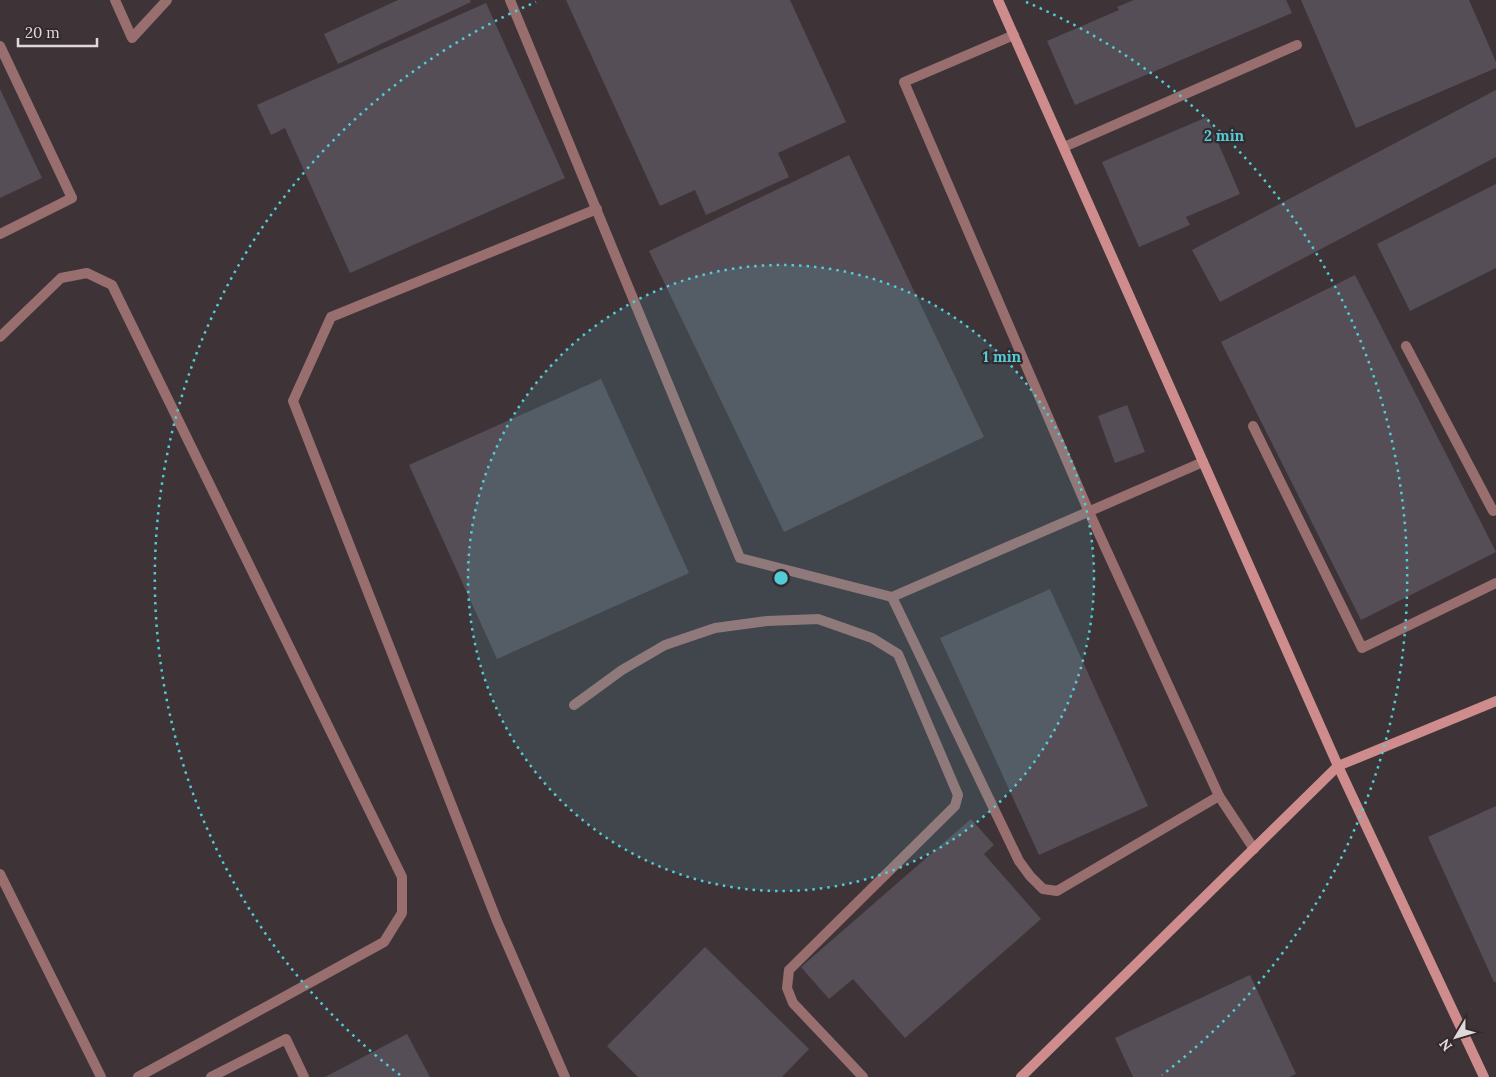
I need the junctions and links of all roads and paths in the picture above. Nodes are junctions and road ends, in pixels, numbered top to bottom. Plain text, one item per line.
1 (115, 0) edge
2 (167, 0) edge
3 (510, 0) edge
4 (998, 0) edge
5 (1014, 35) junction
6 (0, 46) edge
7 (1297, 46) dead end
8 (1064, 147) junction
9 (598, 209) junction
10 (0, 234) edge
11 (0, 337) edge
12 (1406, 346) dead end
13 (1253, 426) dead end
14 (1203, 462) junction
15 (1089, 512) junction
16 (1495, 513) edge
17 (1496, 583) edge
18 (892, 597) junction
19 (1496, 701) edge
20 (574, 705) dead end
21 (1338, 766) junction
22 (1219, 796) junction
23 (1254, 849) junction
24 (0, 874) edge
25 (101, 1077) edge
26 (138, 1077) edge
27 (211, 1077) edge
28 (304, 1077) edge
29 (565, 1077) edge
30 (863, 1077) edge
31 (1020, 1077) edge
32 (1484, 1077) edge

1 - 2 street
3 - 9 street
4 - 5 street
5 - 8 street
5 - 15 street
6 - 10 street
7 - 8 street
8 - 14 street
9 - 18 street
9 - 29 street
11 - 26 street
12 - 16 street
13 - 17 street
14 - 15 street
14 - 21 street
15 - 18 street
15 - 22 street
18 - 22 street
19 - 21 street
20 - 30 street
21 - 23 street
21 - 32 street
22 - 23 street
23 - 31 street
24 - 25 street
27 - 28 street

